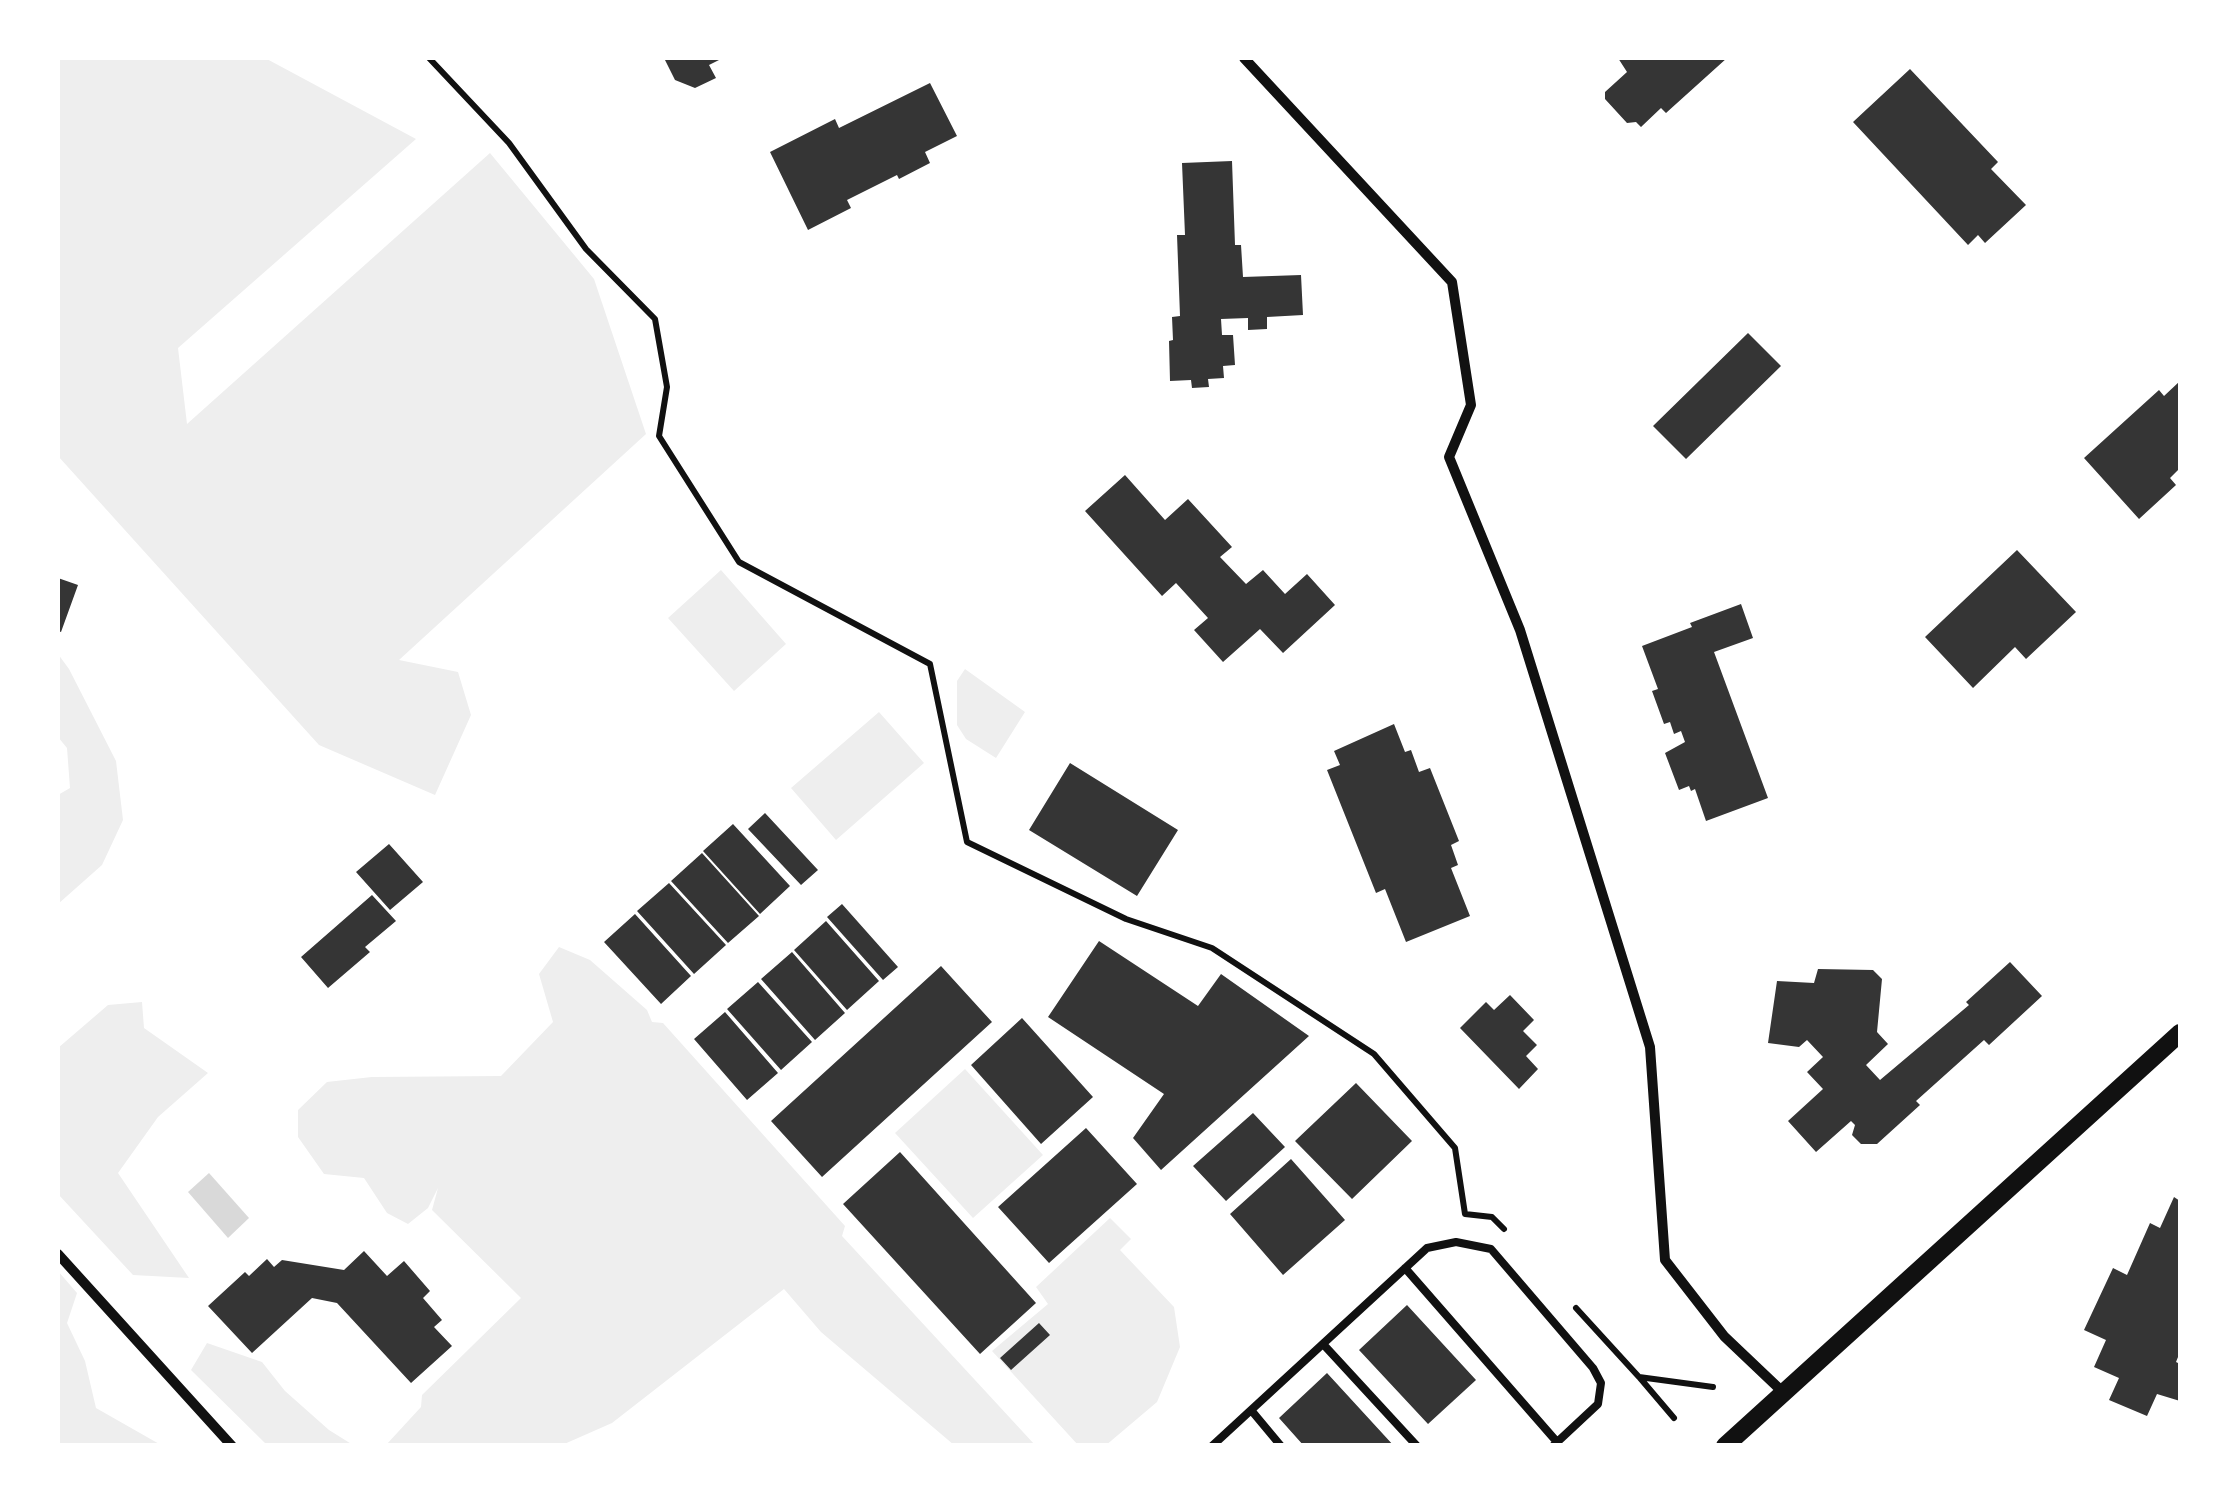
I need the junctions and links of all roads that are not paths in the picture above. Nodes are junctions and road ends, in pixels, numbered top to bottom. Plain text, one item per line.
1 (1244, 58) edge
2 (2180, 1034) edge
3 (58, 1254) edge
4 (1405, 1268) junction
5 (1323, 1344) junction
6 (1784, 1393) junction
7 (1250, 1410) junction
8 (1555, 1444) edge
9 (232, 1446) edge
10 (1212, 1446) edge
11 (1282, 1446) edge
12 (1417, 1446) edge
13 (1724, 1446) edge

1 - 6 street
2 - 6 street
3 - 9 street
4 - 5 lane
4 - 8 lane
4 - 8 lane
5 - 7 lane
5 - 12 lane
6 - 13 street
7 - 10 lane
7 - 11 lane

